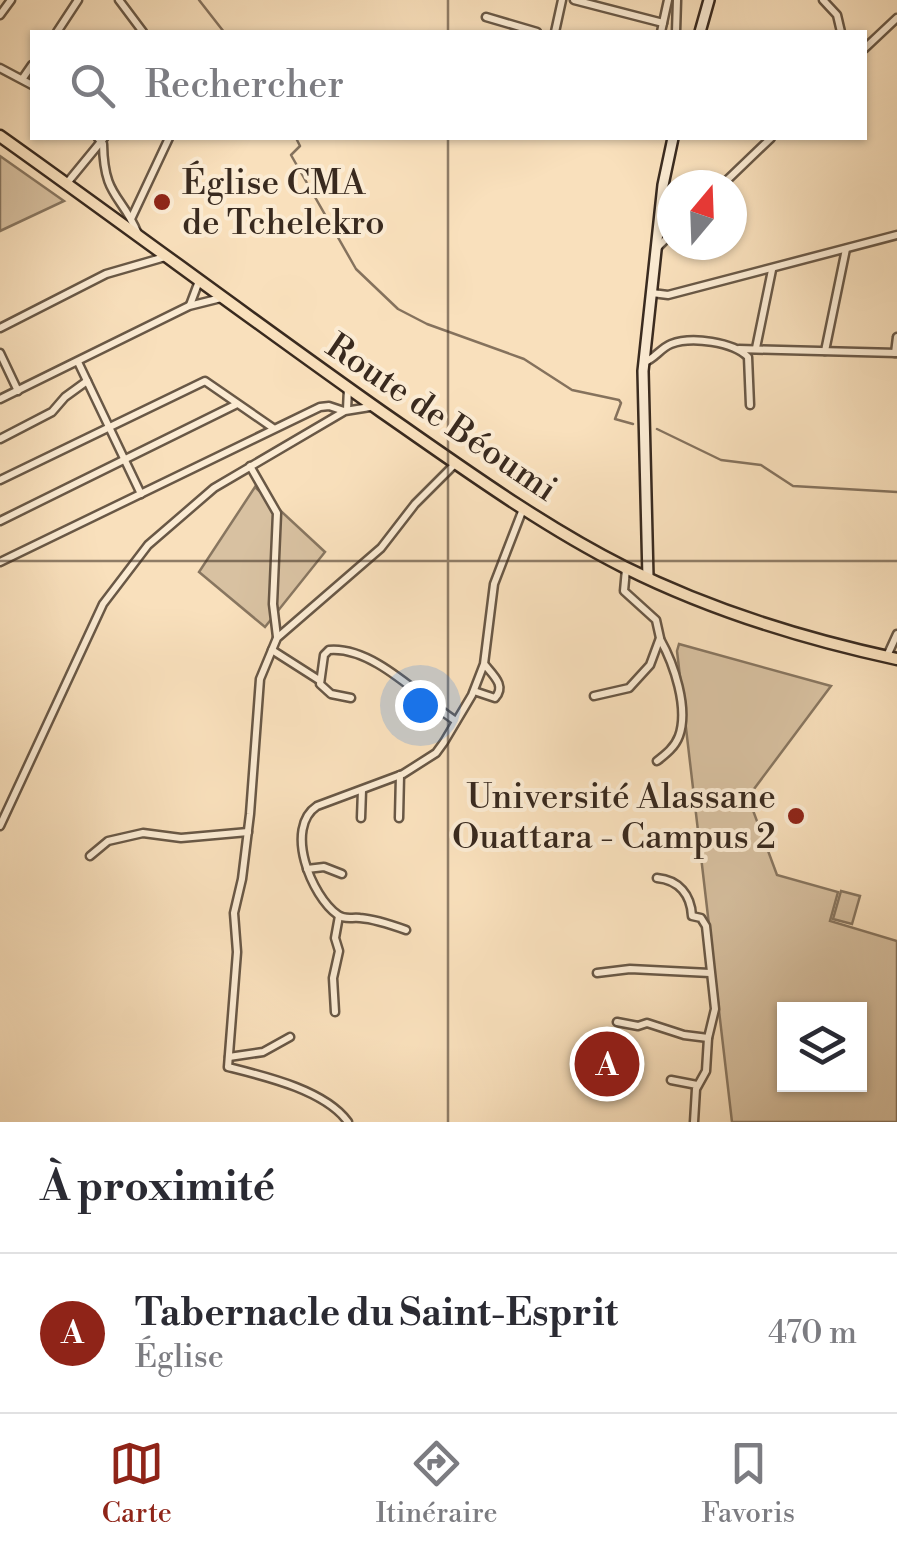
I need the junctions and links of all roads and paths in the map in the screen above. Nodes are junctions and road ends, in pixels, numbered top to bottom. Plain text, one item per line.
1 (11, 0) edge
2 (78, 0) edge
3 (119, 0) edge
4 (562, 0) edge
5 (574, 0) edge
6 (668, 0) edge
7 (678, 0) edge
8 (709, 0) edge
9 (823, 0) edge
10 (0, 16) edge
11 (486, 17) dead end
12 (897, 18) edge
13 (663, 22) junction
14 (58, 30) edge
15 (142, 30) edge
16 (531, 30) edge
17 (554, 30) edge
18 (661, 30) edge
19 (676, 30) edge
20 (701, 30) edge
21 (841, 30) edge
22 (883, 32) junction
23 (897, 34) edge
24 (867, 46) edge
25 (0, 68) edge
26 (30, 68) edge
27 (23, 78) junction
28 (30, 83) edge
29 (0, 136) edge
30 (100, 140) edge
31 (101, 140) edge
32 (168, 140) edge
33 (673, 140) edge
34 (769, 140) edge
35 (738, 170) edge
36 (67, 184) junction
37 (131, 219) junction
38 (897, 235) edge
39 (138, 236) junction
40 (655, 250) joint
41 (846, 250) junction
42 (166, 256) junction
43 (772, 270) junction
44 (199, 281) junction
45 (650, 293) junction
46 (222, 298) junction
47 (189, 306) junction
48 (0, 328) edge
49 (897, 337) edge
50 (756, 348) junction
51 (740, 349) junction
52 (825, 352) junction
53 (0, 353) edge
54 (896, 353) edge
55 (78, 362) junction
56 (644, 363) junction
57 (87, 381) junction
58 (348, 388) junction
59 (18, 391) junction
60 (0, 398) edge
61 (238, 403) junction
62 (750, 405) dead end
63 (375, 407) junction
64 (346, 411) junction
65 (109, 428) junction
66 (273, 428) junction
67 (0, 439) edge
68 (126, 460) junction
69 (456, 464) junction
70 (250, 466) junction
71 (0, 480) edge
72 (142, 494) junction
73 (524, 508) junction
74 (0, 521) edge
75 (0, 562) edge
76 (626, 568) junction
77 (648, 578) junction
78 (897, 634) edge
79 (277, 638) junction
80 (660, 638) junction
81 (272, 650) junction
82 (892, 658) edge
83 (484, 664) junction
84 (319, 680) junction
85 (473, 691) junction
86 (594, 696) dead end
87 (351, 698) dead end
88 (456, 721) junction
89 (657, 760) dead end
90 (400, 775) junction
91 (362, 790) junction
92 (362, 818) dead end
93 (400, 818) dead end
94 (0, 826) edge
95 (248, 832) junction
96 (90, 856) dead end
97 (307, 869) junction
98 (342, 874) dead end
99 (657, 878) dead end
100 (339, 916) junction
101 (406, 930) dead end
102 (710, 973) junction
103 (598, 974) dead end
104 (335, 1012) dead end
105 (618, 1022) dead end
106 (290, 1037) dead end
107 (708, 1038) junction
108 (229, 1057) junction
109 (671, 1080) dead end
110 (697, 1085) junction
111 (348, 1122) edge
112 (694, 1122) edge

1 - 10 street
2 - 14 street
3 - 15 street
4 - 17 street
5 - 13 street
6 - 13 street
7 - 19 street
8 - 20 main road
9 - 21 street
11 - 16 street
12 - 22 street
13 - 18 street
22 - 23 street
22 - 24 street
25 - 27 street
26 - 27 street
27 - 28 street
29 - 36 main road, Route de Béoumi
30 - 36 street
31 - 37 street
32 - 37 street
33 - 40 main road
34 - 35 street
36 - 39 main road, Route de Béoumi
37 - 39 street
38 - 41 street
39 - 42 main road, Route de Béoumi
40 - 45 main road
41 - 43 street
41 - 52 street
42 - 44 main road, Route de Béoumi
42 - 48 street
43 - 45 street
43 - 50 street
44 - 46 main road, Route de Béoumi
44 - 47 street
45 - 56 main road
46 - 47 street
46 - 58 main road, Route de Béoumi
47 - 55 street
49 - 54 street
50 - 51 street
50 - 52 street
51 - 56 street
51 - 62 street
52 - 54 street
53 - 59 street
55 - 57 street
55 - 59 street
56 - 77 main road
57 - 65 street
57 - 67 street
58 - 63 main road, Route de Béoumi
58 - 64 street
59 - 60 street
61 - 65 street
61 - 66 street
61 - 68 street
63 - 64 street
63 - 69 main road, Route de Béoumi
64 - 66 street
64 - 70 street
65 - 68 street
65 - 71 street
66 - 72 street
68 - 72 street
68 - 74 street
69 - 73 main road, Route de Béoumi
69 - 79 street
70 - 79 street
70 - 94 street
72 - 75 street
73 - 76 main road, Route de Béoumi
73 - 83 street
76 - 77 main road, Route de Béoumi
76 - 80 street
77 - 82 main road, Route de Béoumi
78 - 82 street
79 - 81 street
80 - 86 street
80 - 89 street
81 - 84 street
81 - 95 street
83 - 85 street
83 - 85 street
84 - 87 street
84 - 88 street
85 - 88 street
88 - 90 street
90 - 91 street
90 - 93 street
91 - 92 street
91 - 97 street
95 - 96 street
95 - 108 street
97 - 98 street
97 - 100 street
99 - 102 street
100 - 101 street
100 - 104 street
102 - 103 street
102 - 107 street
105 - 107 street
106 - 108 street
107 - 110 street
108 - 111 street
109 - 110 street
110 - 112 street

